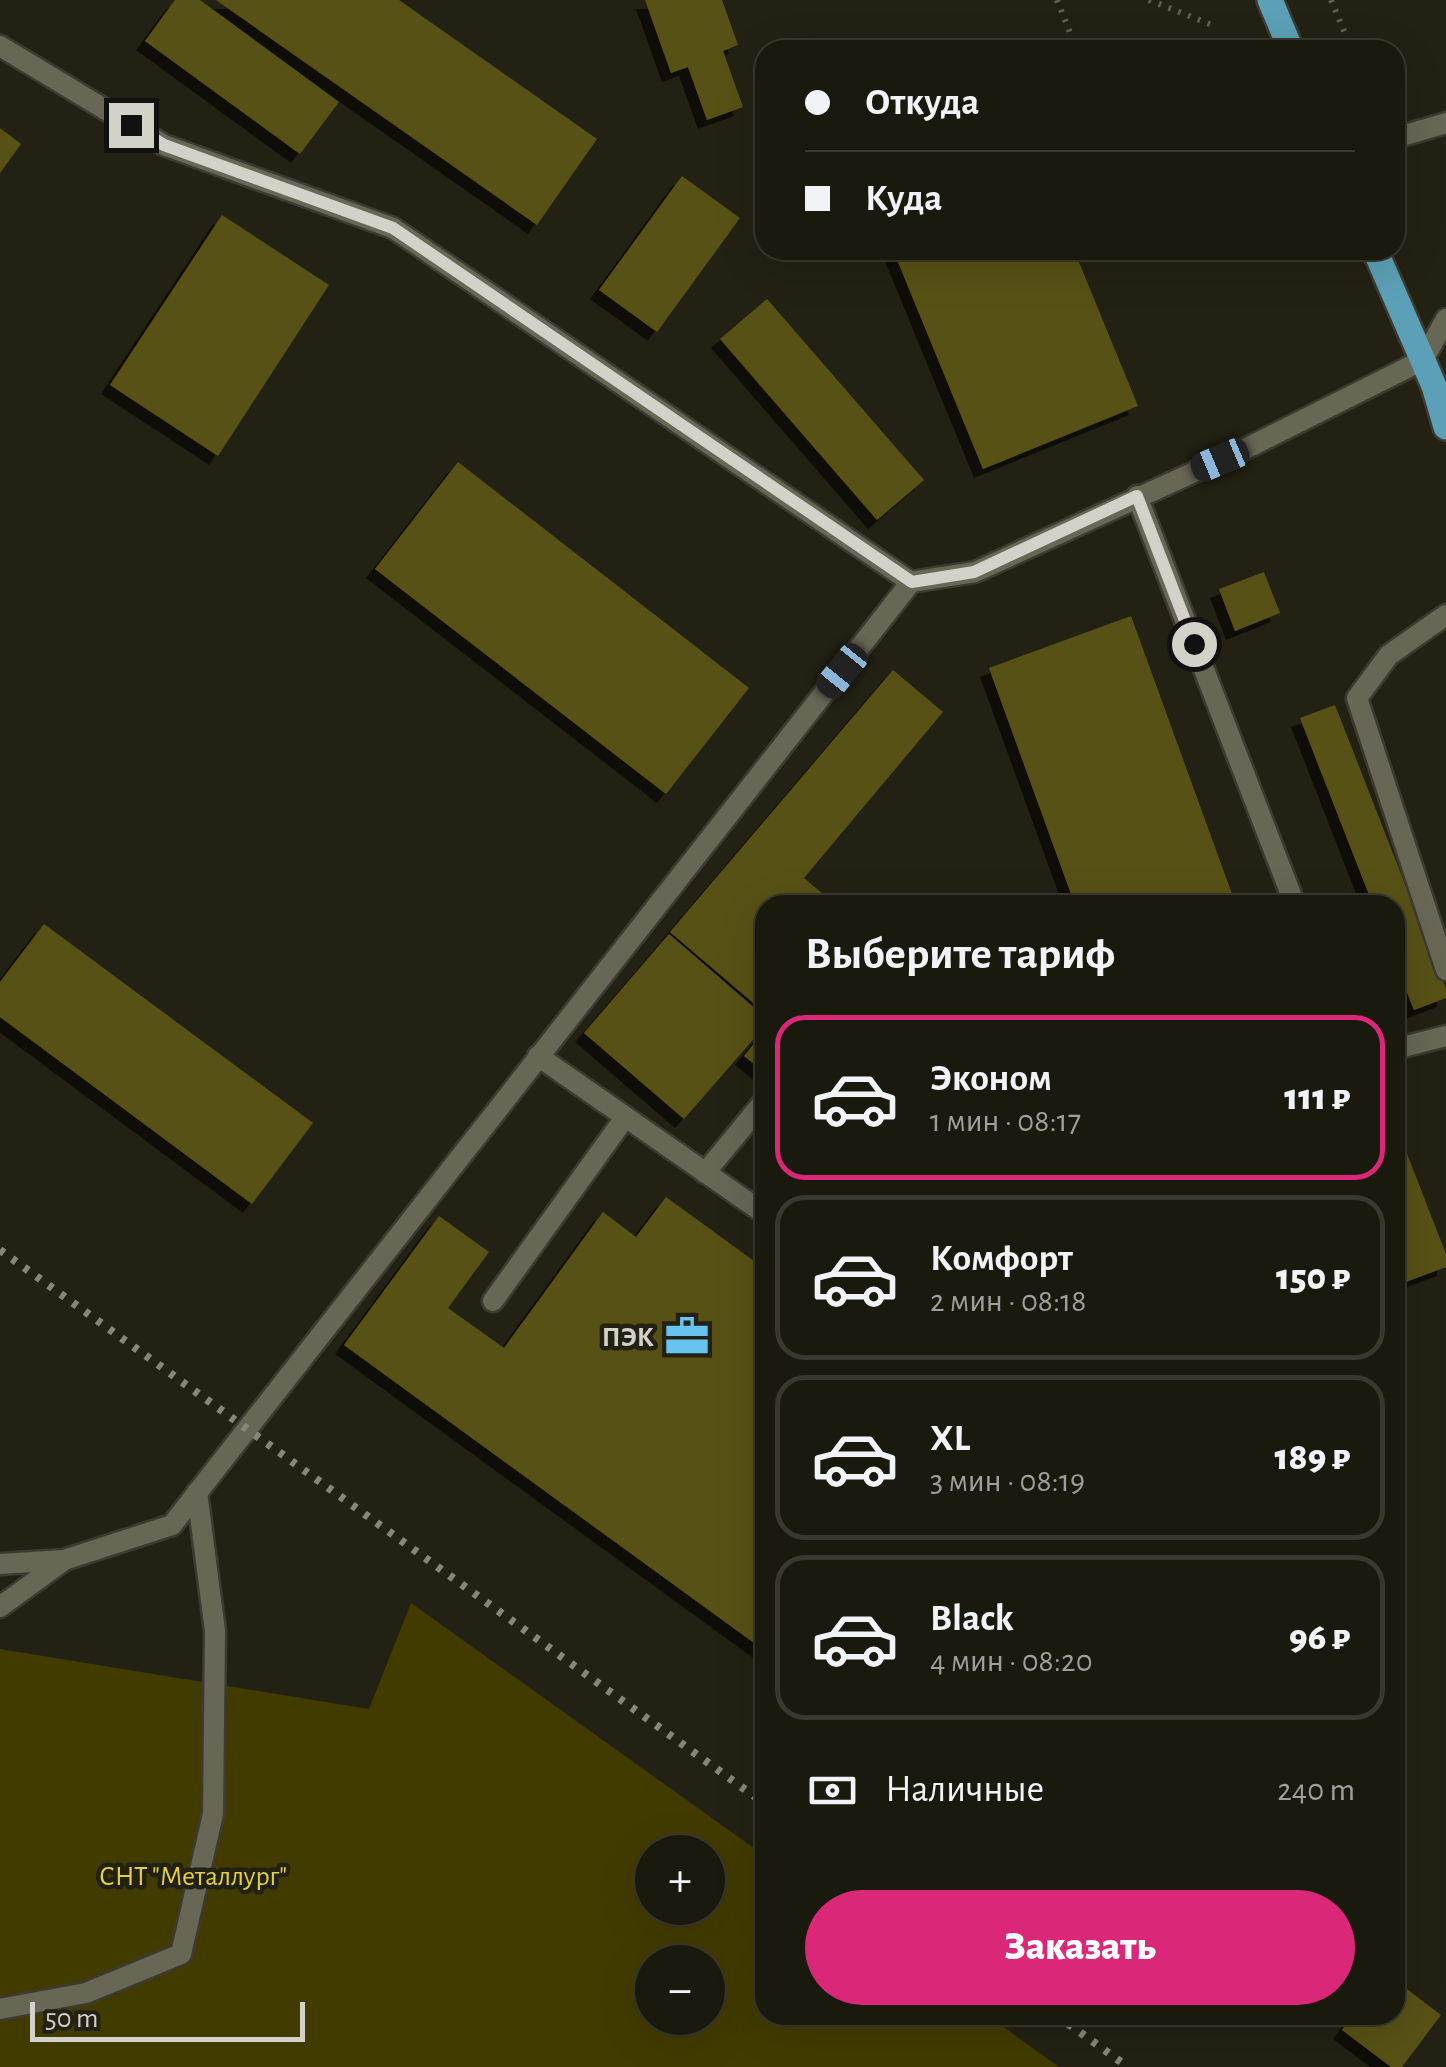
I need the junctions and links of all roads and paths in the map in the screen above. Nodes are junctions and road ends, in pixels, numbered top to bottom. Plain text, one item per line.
1 (1056, 0) edge
2 (1148, 0) edge
3 (1270, 0) edge
4 (1331, 0) edge
5 (1217, 27) dead end
6 (1073, 40) edge
7 (1287, 40) edge
8 (1348, 40) edge
9 (0, 46) edge
10 (1446, 123) edge
11 (1405, 135) edge
12 (1379, 260) edge
13 (1446, 319) edge
14 (1423, 360) junction
15 (1446, 428) edge
16 (1137, 496) junction
17 (912, 582) junction
18 (1446, 615) edge
19 (1291, 895) edge
20 (1446, 970) edge
21 (1446, 1036) edge
22 (1405, 1047) edge
23 (538, 1056) junction
24 (755, 1112) edge
25 (624, 1119) junction
26 (705, 1173) junction
27 (755, 1207) edge
28 (492, 1301) dead end
29 (197, 1492) junction
30 (64, 1560) junction
31 (0, 1564) edge
32 (0, 1607) edge
33 (0, 2009) edge

1 - 6 path
2 - 5 path
3 - 7 main road
4 - 8 path
9 - 17 lane
10 - 11 lane
12 - 14 main road
13 - 14 lane
14 - 15 main road
14 - 16 lane
16 - 17 lane
16 - 19 lane
17 - 23 lane
18 - 20 lane
21 - 22 lane
23 - 25 lane
23 - 29 lane
24 - 26 lane
25 - 26 lane
25 - 28 lane
26 - 27 lane
29 - 30 lane
29 - 33 lane
30 - 31 lane
30 - 32 lane

